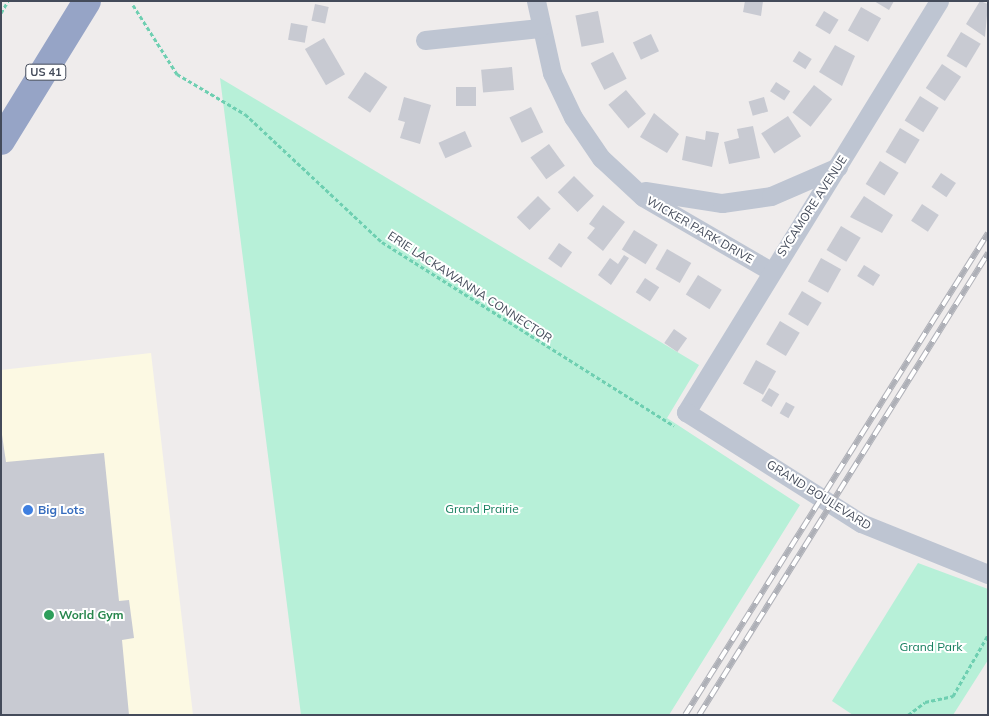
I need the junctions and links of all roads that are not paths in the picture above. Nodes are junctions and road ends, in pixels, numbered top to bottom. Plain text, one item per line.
1 (87, 1) edge
2 (536, 1) edge
3 (939, 1) edge
4 (539, 28) junction
5 (425, 40) dead end
6 (1, 141) edge
7 (838, 167) junction
8 (632, 188) junction
9 (769, 270) junction
10 (686, 412) joint
11 (988, 574) edge

1 - 6 highway, US 41
2 - 4 street, WICKER PARK DRIVE
3 - 7 street, SYCAMORE AVENUE
4 - 5 street
4 - 8 street, WICKER PARK DRIVE
7 - 8 street, WICKER PARK DRIVE
7 - 9 street, SYCAMORE AVENUE
8 - 9 street, WICKER PARK DRIVE
9 - 10 street, SYCAMORE AVENUE
10 - 11 street, GRAND BOULEVARD

